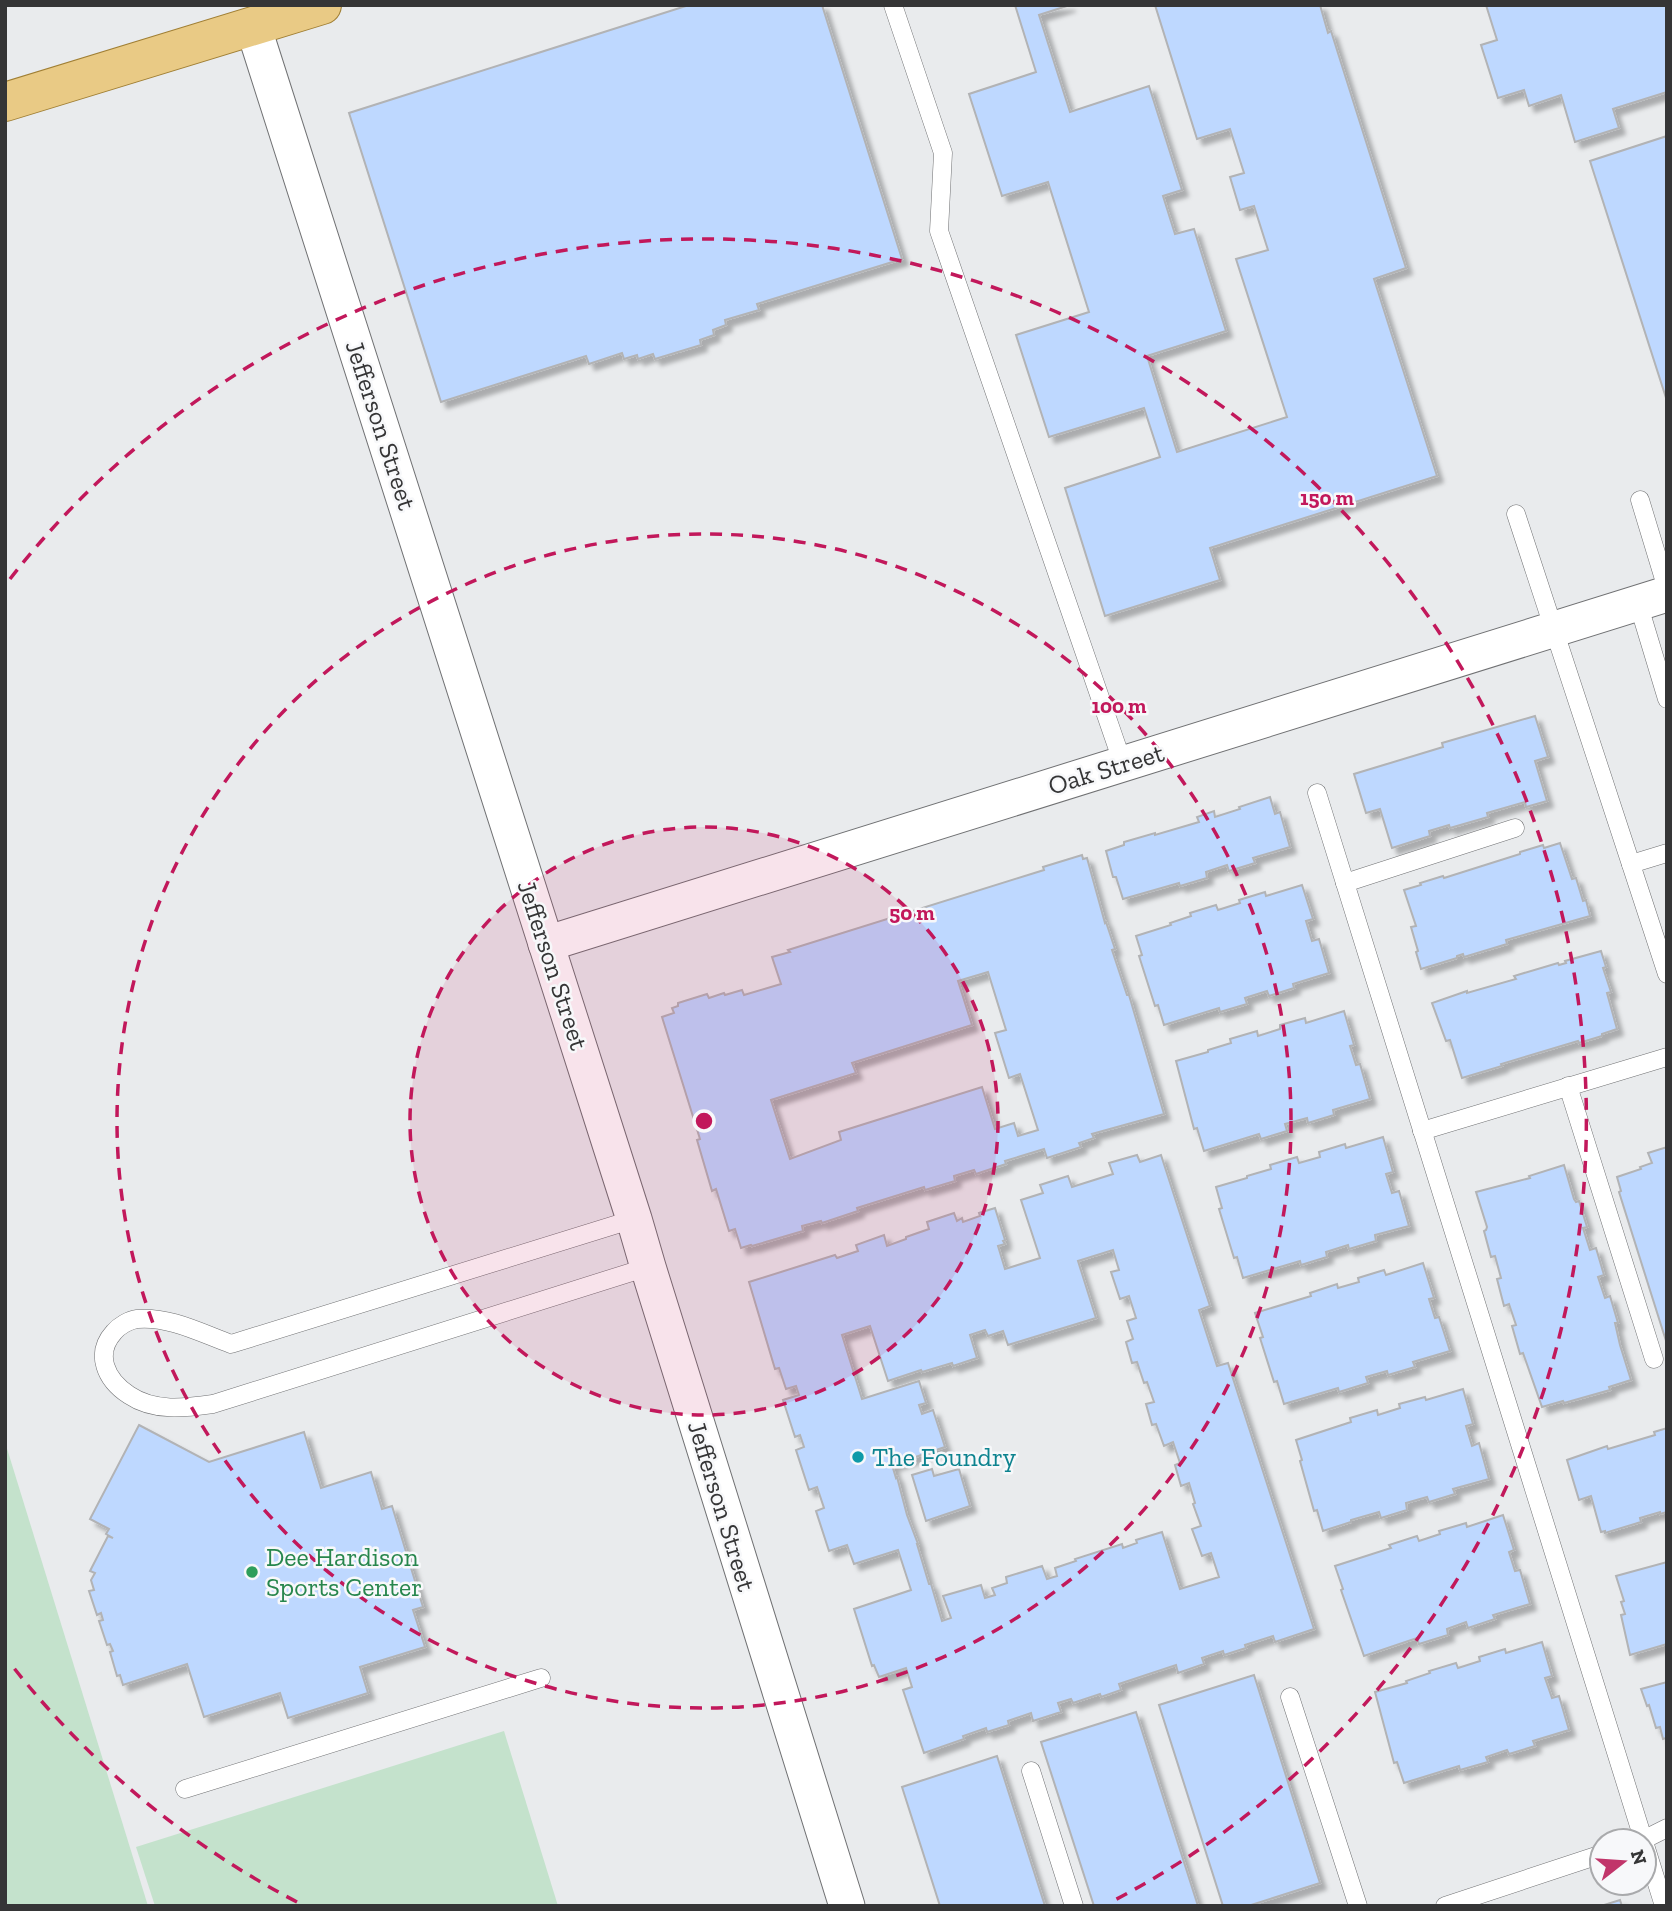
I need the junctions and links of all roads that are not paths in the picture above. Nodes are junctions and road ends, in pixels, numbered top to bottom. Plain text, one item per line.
1 (322, 5) edge
2 (893, 5) edge
3 (253, 26) junction
4 (5, 102) edge
5 (1640, 500) dead end
6 (1516, 514) dead end
7 (1657, 595) edge
8 (1554, 630) junction
9 (1667, 699) edge
10 (1123, 764) junction
11 (1317, 793) dead end
12 (1515, 828) dead end
13 (1667, 853) edge
14 (1631, 864) junction
15 (1345, 883) junction
16 (546, 944) junction
17 (1667, 974) edge
18 (1667, 1057) edge
19 (1568, 1086) junction
20 (1422, 1131) junction
21 (634, 1219) junction
22 (648, 1267) junction
23 (1654, 1359) dead end
24 (541, 1678) dead end
25 (1290, 1697) dead end
26 (1031, 1771) dead end
27 (185, 1789) dead end
28 (1638, 1827) edge
29 (1588, 1859) edge
30 (1658, 1888) edge
31 (847, 1906) edge
32 (1074, 1906) edge
33 (1358, 1906) edge
34 (1445, 1906) edge
35 (1664, 1906) edge

1 - 3 main road
2 - 10 lane
3 - 4 main road
3 - 16 street, Jefferson Street
5 - 7 lane
6 - 8 lane
7 - 8 street, Oak Street
7 - 9 lane
8 - 10 street, Oak Street
8 - 14 lane
10 - 16 street, Oak Street
11 - 15 lane
12 - 15 lane
13 - 14 lane
14 - 17 lane
15 - 20 lane
16 - 21 street, Jefferson Street
18 - 19 lane
19 - 20 lane
19 - 23 lane
20 - 28 lane
21 - 22 street, Jefferson Street
21 - 22 lane
22 - 31 street, Jefferson Street
24 - 27 lane
25 - 33 lane
26 - 32 lane
29 - 34 lane
30 - 35 lane

